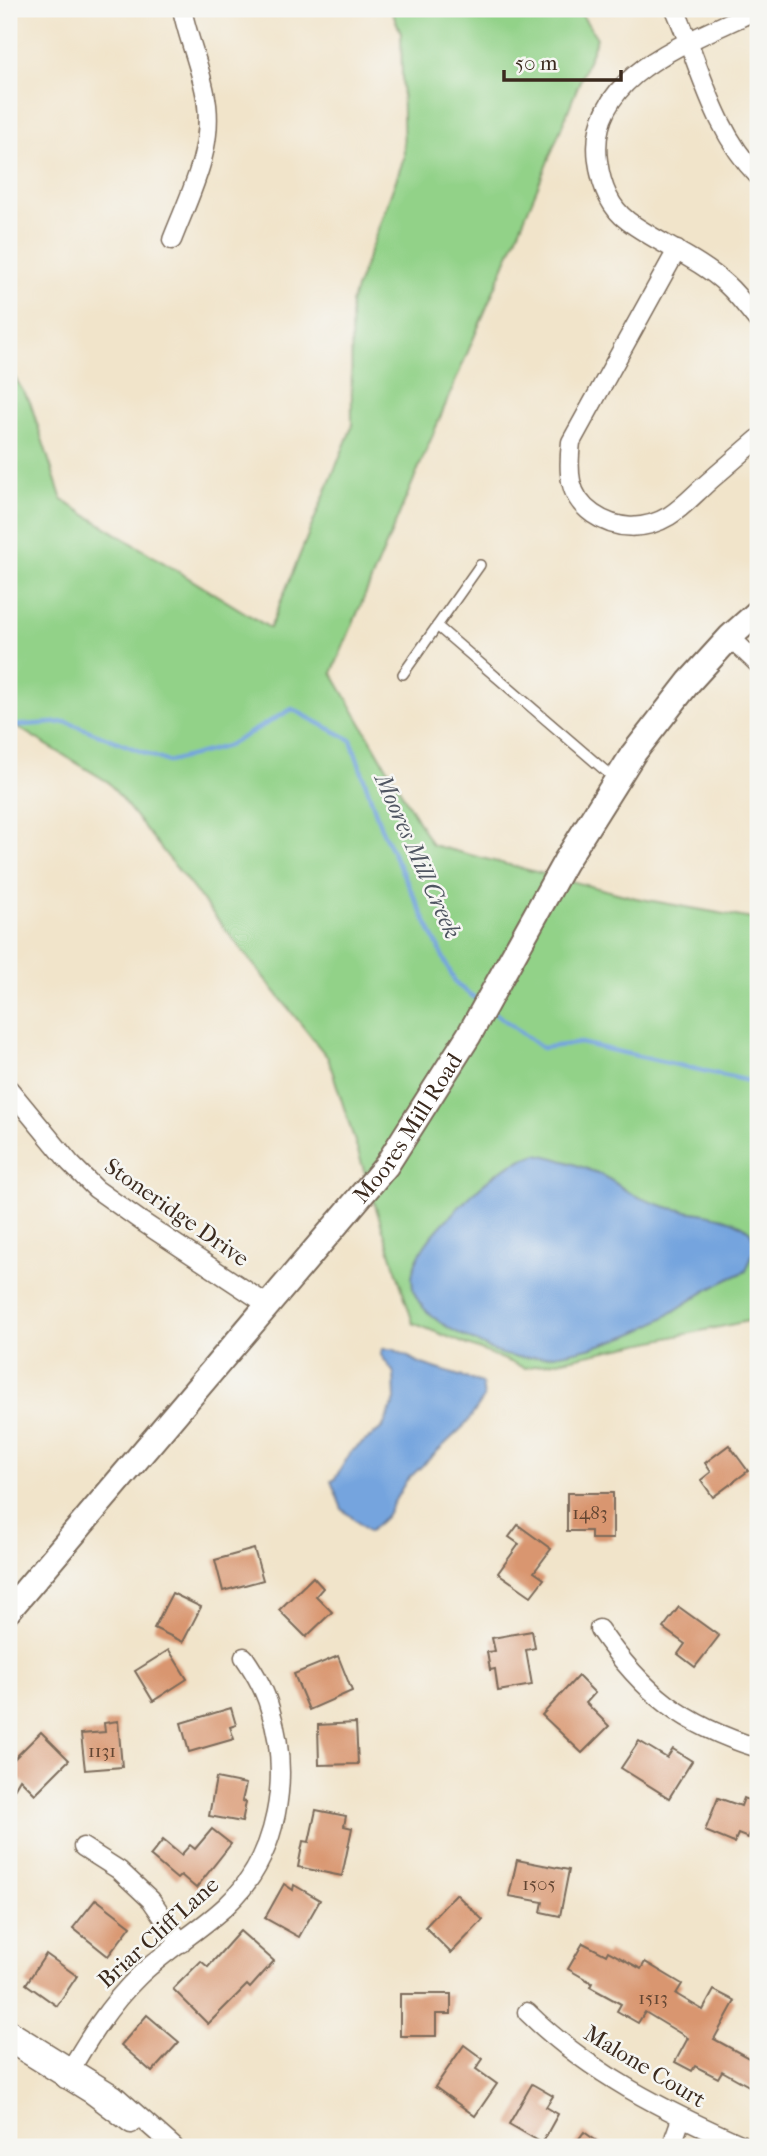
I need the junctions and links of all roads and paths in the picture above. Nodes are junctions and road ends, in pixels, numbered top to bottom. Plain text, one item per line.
1 (182, 9) edge
2 (675, 9) edge
3 (758, 9) edge
4 (690, 41) junction
5 (758, 176) edge
6 (172, 240) dead end
7 (677, 250) junction
8 (758, 321) edge
9 (758, 439) edge
10 (480, 565) dead end
11 (758, 612) edge
12 (437, 626) junction
13 (730, 637) junction
14 (758, 664) edge
15 (403, 674) dead end
16 (617, 780) junction
17 (9, 1089) edge
18 (268, 1305) junction
19 (9, 1610) edge
20 (599, 1629) dead end
21 (244, 1657) dead end
22 (758, 1748) edge
23 (83, 1847) dead end
24 (181, 1942) junction
25 (527, 2012) dead end
26 (9, 2029) edge
27 (9, 2043) edge
28 (68, 2073) junction
29 (681, 2119) junction
30 (157, 2147) edge
31 (174, 2147) edge
32 (671, 2147) edge
33 (747, 2147) edge

1 - 6 street
2 - 4 street
3 - 4 street
4 - 5 street
4 - 7 street
7 - 8 street
7 - 9 street
10 - 12 lane
11 - 13 street, Moores Mill Road
12 - 15 lane
12 - 16 lane
13 - 14 street
13 - 16 street, Moores Mill Road
16 - 18 street, Moores Mill Road
17 - 18 street, Stoneridge Drive
18 - 19 street, Moores Mill Road
20 - 22 street
21 - 24 street, Briar Cliff Lane
23 - 24 street
24 - 28 street, Briar Cliff Lane
25 - 29 street, Malone Court
26 - 28 street
27 - 28 street
28 - 30 street
28 - 31 street
29 - 32 street
29 - 33 street, Malone Court

